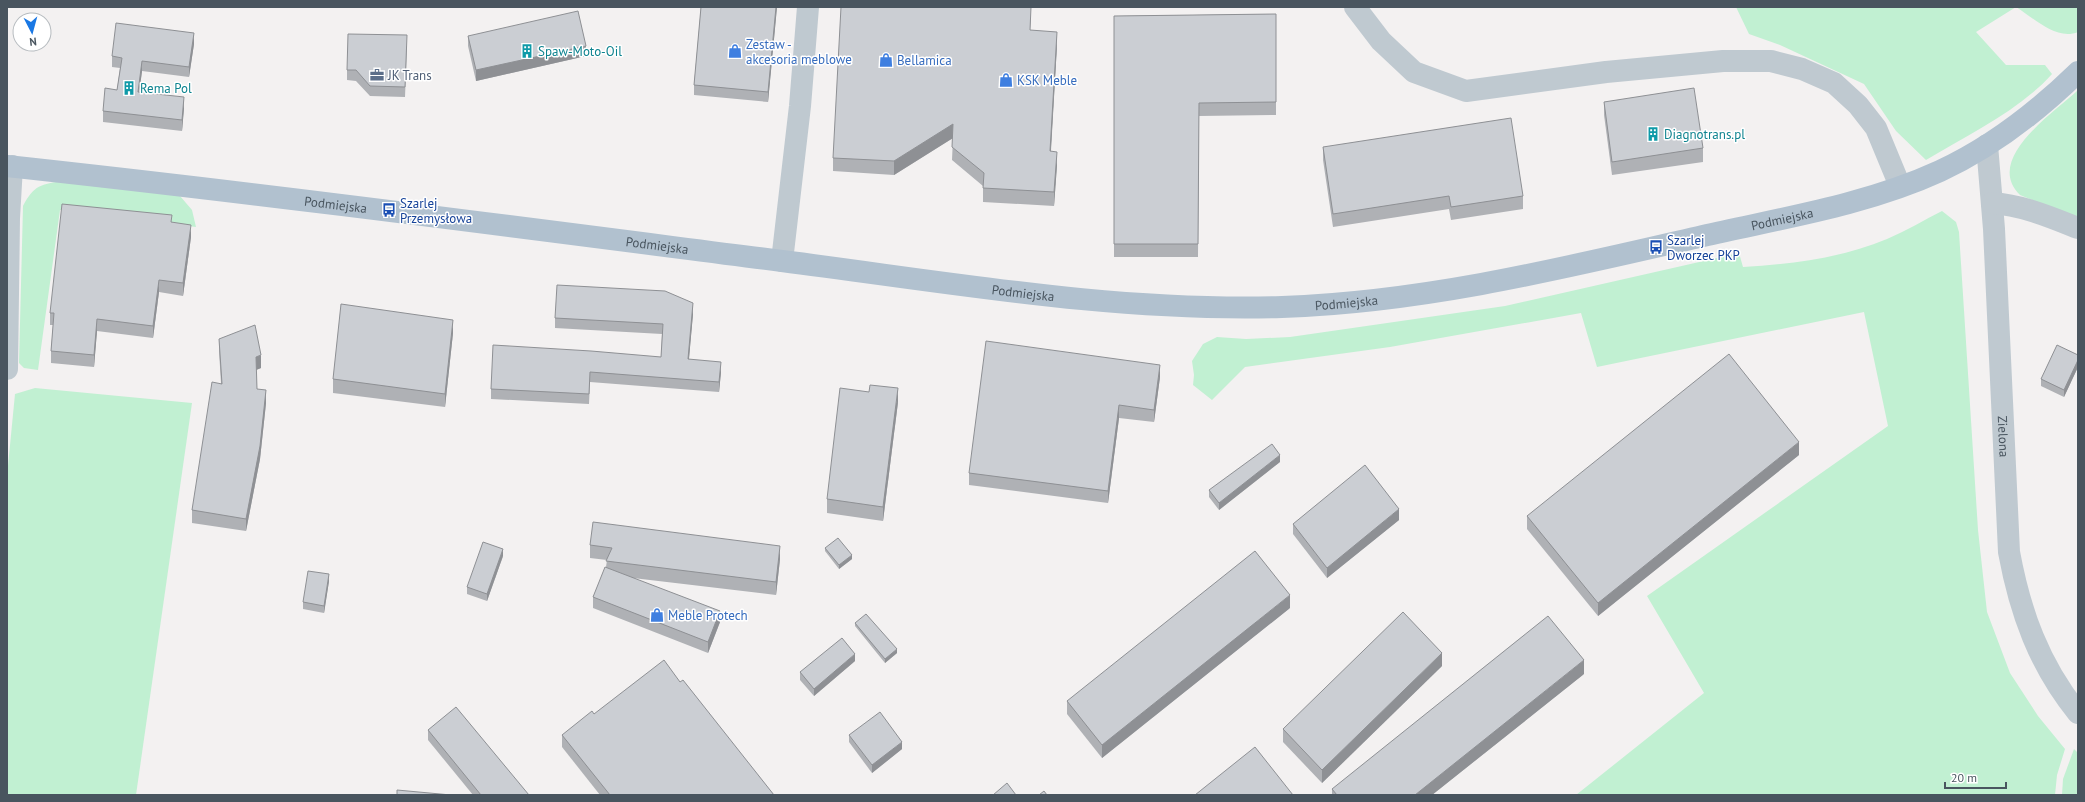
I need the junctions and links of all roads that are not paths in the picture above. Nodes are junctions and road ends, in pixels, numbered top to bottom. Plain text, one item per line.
1 (808, 7) edge
2 (1355, 7) edge
3 (2078, 72) edge
4 (1987, 145) junction
5 (9, 166) edge
6 (1900, 186) junction
7 (1992, 203) junction
8 (2078, 228) edge
9 (782, 261) junction
10 (7, 369) edge
11 (2078, 713) edge

1 - 9 street
2 - 6 street
3 - 4 main road, Podmiejska
4 - 6 main road, Podmiejska
4 - 7 street, Zielona
5 - 9 main road, Podmiejska
5 - 10 street
6 - 9 main road, Podmiejska
7 - 8 street
7 - 11 street, Zielona

